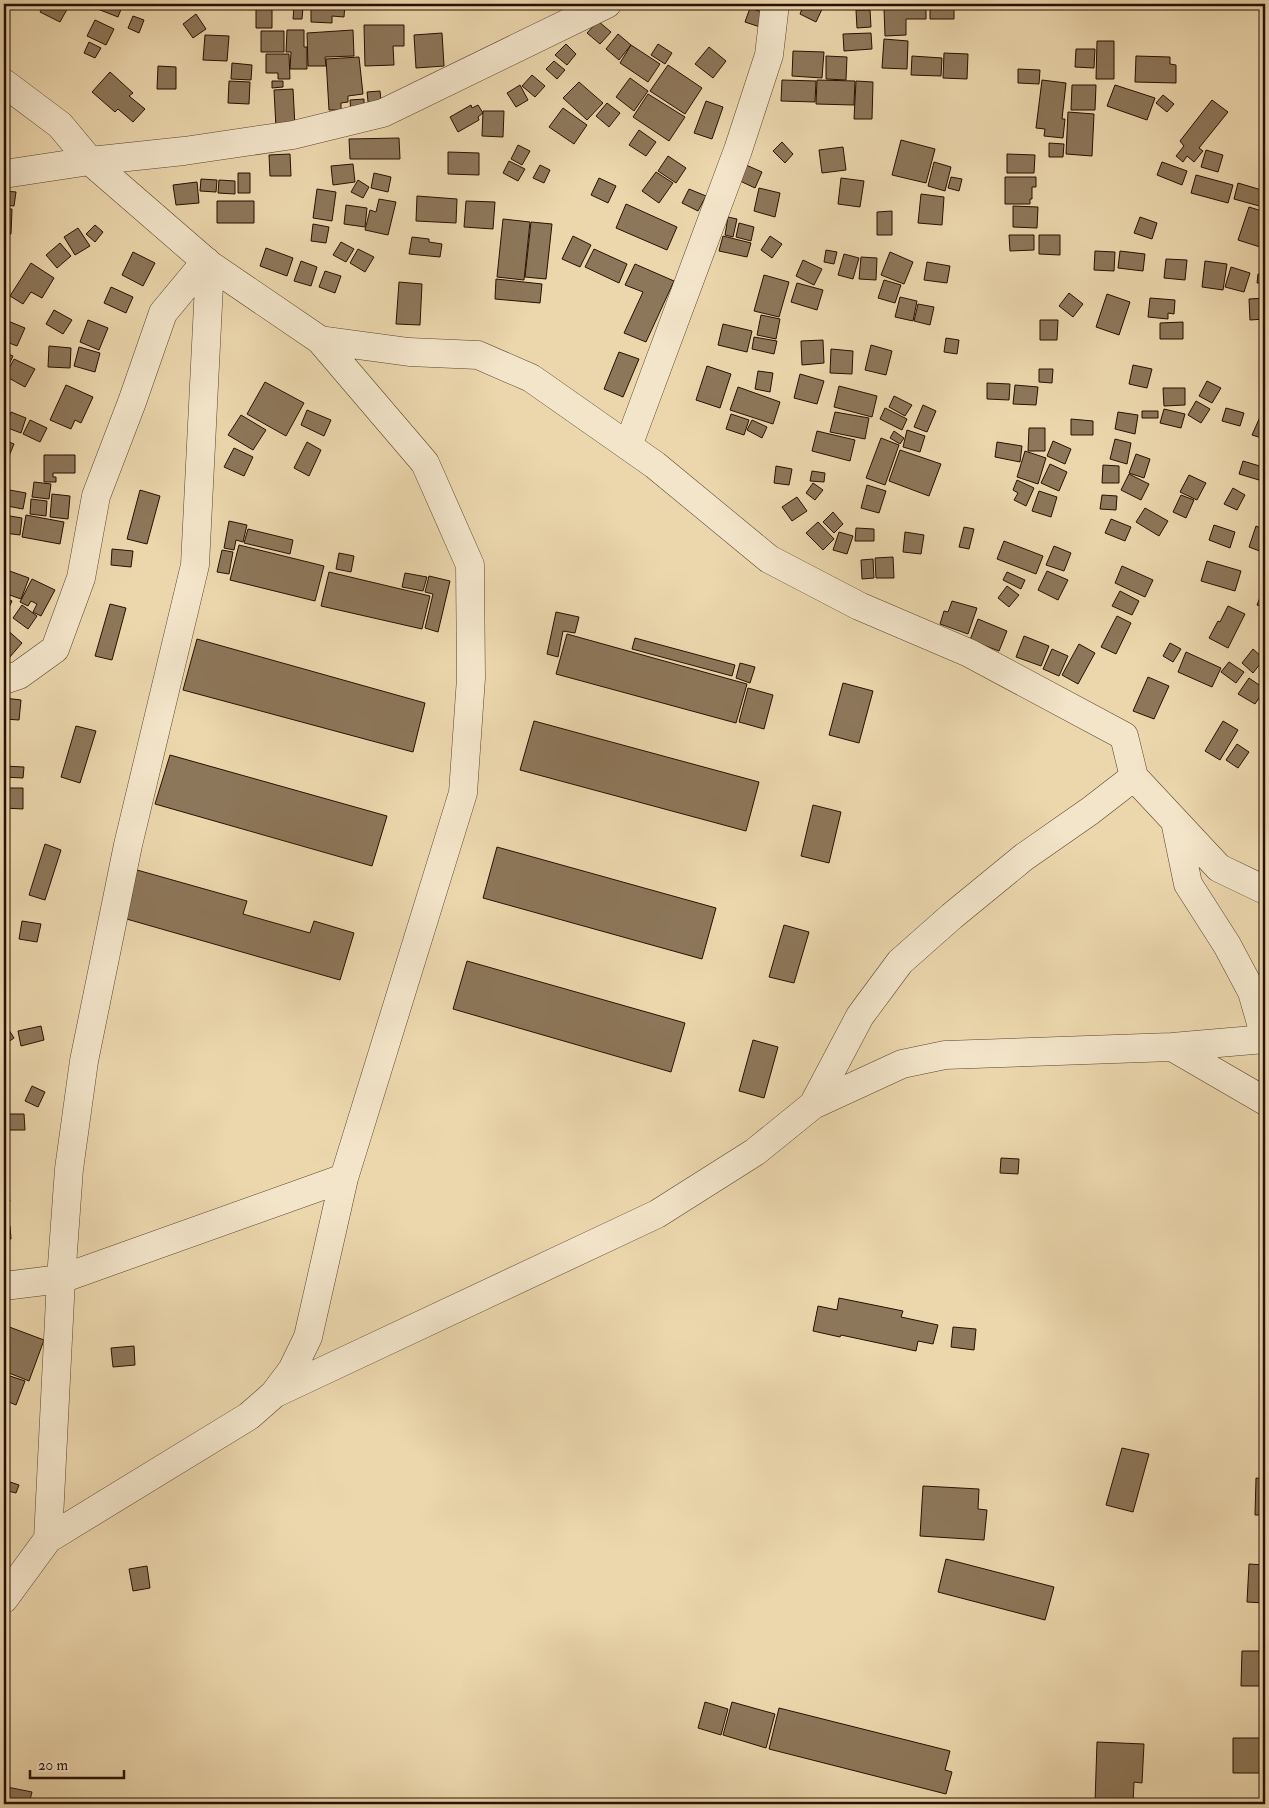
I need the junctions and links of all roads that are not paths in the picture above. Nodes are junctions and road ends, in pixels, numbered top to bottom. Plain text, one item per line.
1 (607, 4) edge
2 (775, 4) edge
3 (4, 83) edge
4 (90, 161) junction
5 (4, 174) edge
6 (208, 263) junction
7 (320, 340) junction
8 (628, 446) junction
9 (4, 680) edge
10 (1134, 777) junction
11 (1175, 821) junction
12 (1265, 890) edge
13 (1265, 1038) edge
14 (1172, 1047) junction
15 (1265, 1101) edge
16 (813, 1105) junction
17 (344, 1178) junction
18 (61, 1279) junction
19 (4, 1286) edge
20 (274, 1394) junction
21 (48, 1540) junction
22 (4, 1598) edge

1 - 4 street
2 - 8 street
3 - 4 street
4 - 5 street
4 - 6 street
6 - 7 street
6 - 9 street
6 - 18 street
7 - 8 street
7 - 17 street
8 - 10 street
10 - 11 street
10 - 16 street
11 - 12 street
11 - 13 street
13 - 14 street
14 - 15 street
14 - 16 street
16 - 20 street
17 - 18 street
17 - 20 street
18 - 19 street
18 - 21 street
20 - 21 street
21 - 22 street

